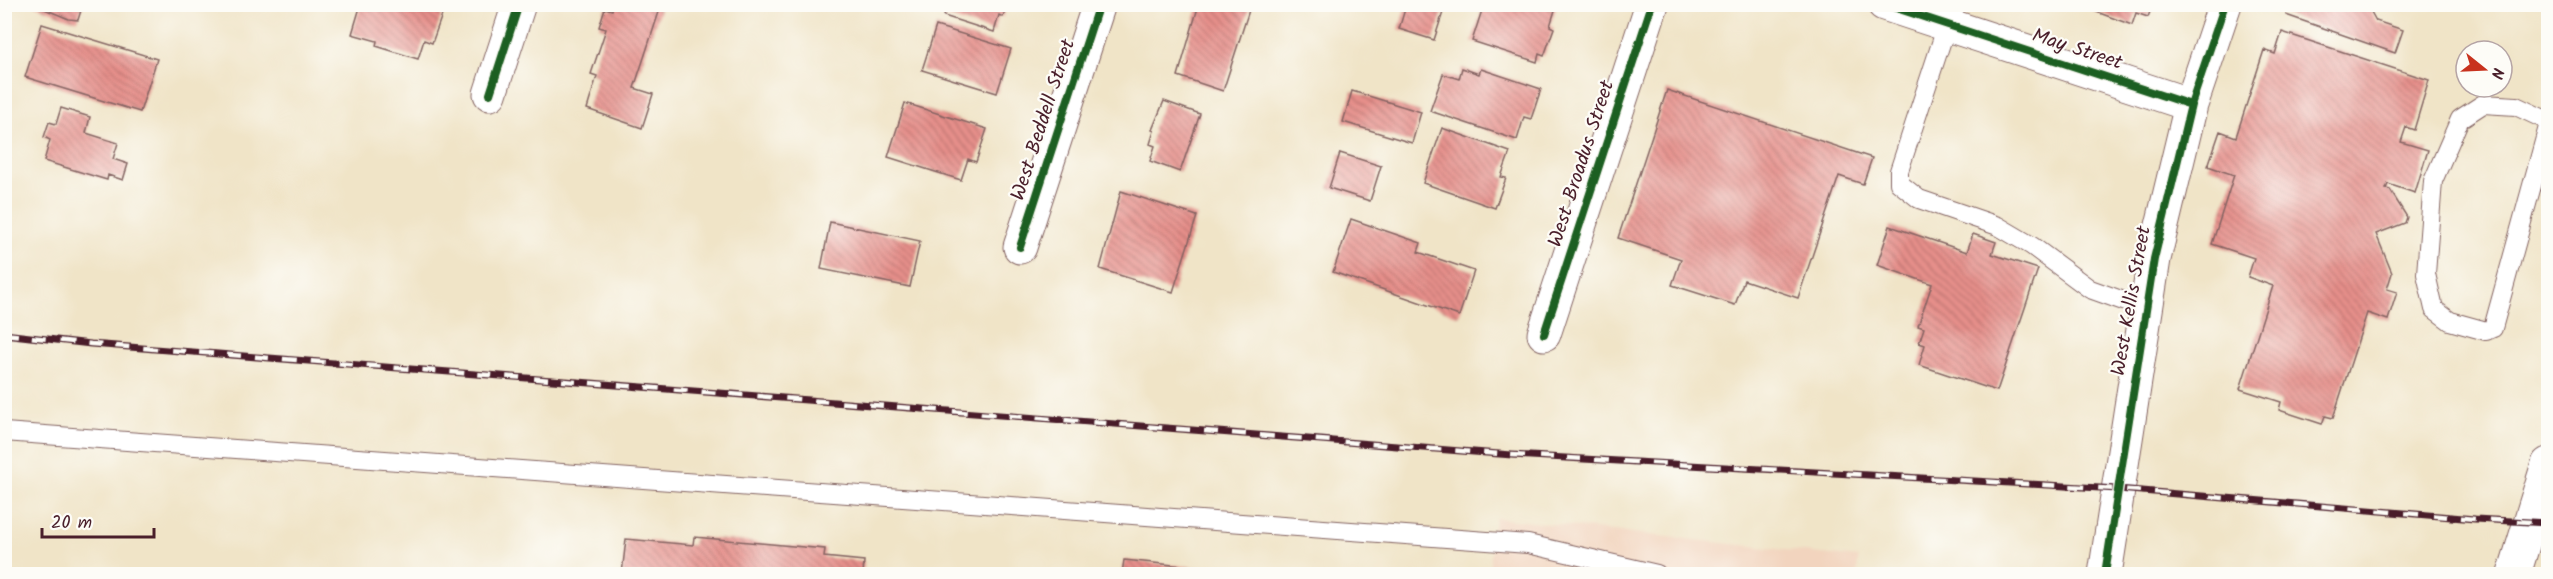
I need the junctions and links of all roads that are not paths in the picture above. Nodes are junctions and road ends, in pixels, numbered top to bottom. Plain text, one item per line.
1 (519, 4) edge
2 (1099, 4) edge
3 (1652, 4) edge
4 (1884, 4) edge
5 (2224, 4) edge
6 (1947, 25) junction
7 (490, 94) dead end
8 (2192, 105) junction
9 (2548, 121) edge
10 (2548, 127) edge
11 (1020, 247) dead end
12 (2146, 309) junction
13 (1544, 334) dead end
14 (4, 432) edge
15 (2548, 464) edge
16 (1657, 574) edge
17 (2105, 574) edge
18 (2514, 574) edge

1 - 7 street
2 - 11 street, West Beddell Street
3 - 13 street, West Broadus Street
4 - 6 street, May Street
5 - 8 street, West Kellis Street
6 - 8 street, May Street
6 - 12 lane
8 - 12 street, West Kellis Street
9 - 10 lane
12 - 17 street, West Kellis Street
14 - 16 lane
15 - 18 street

